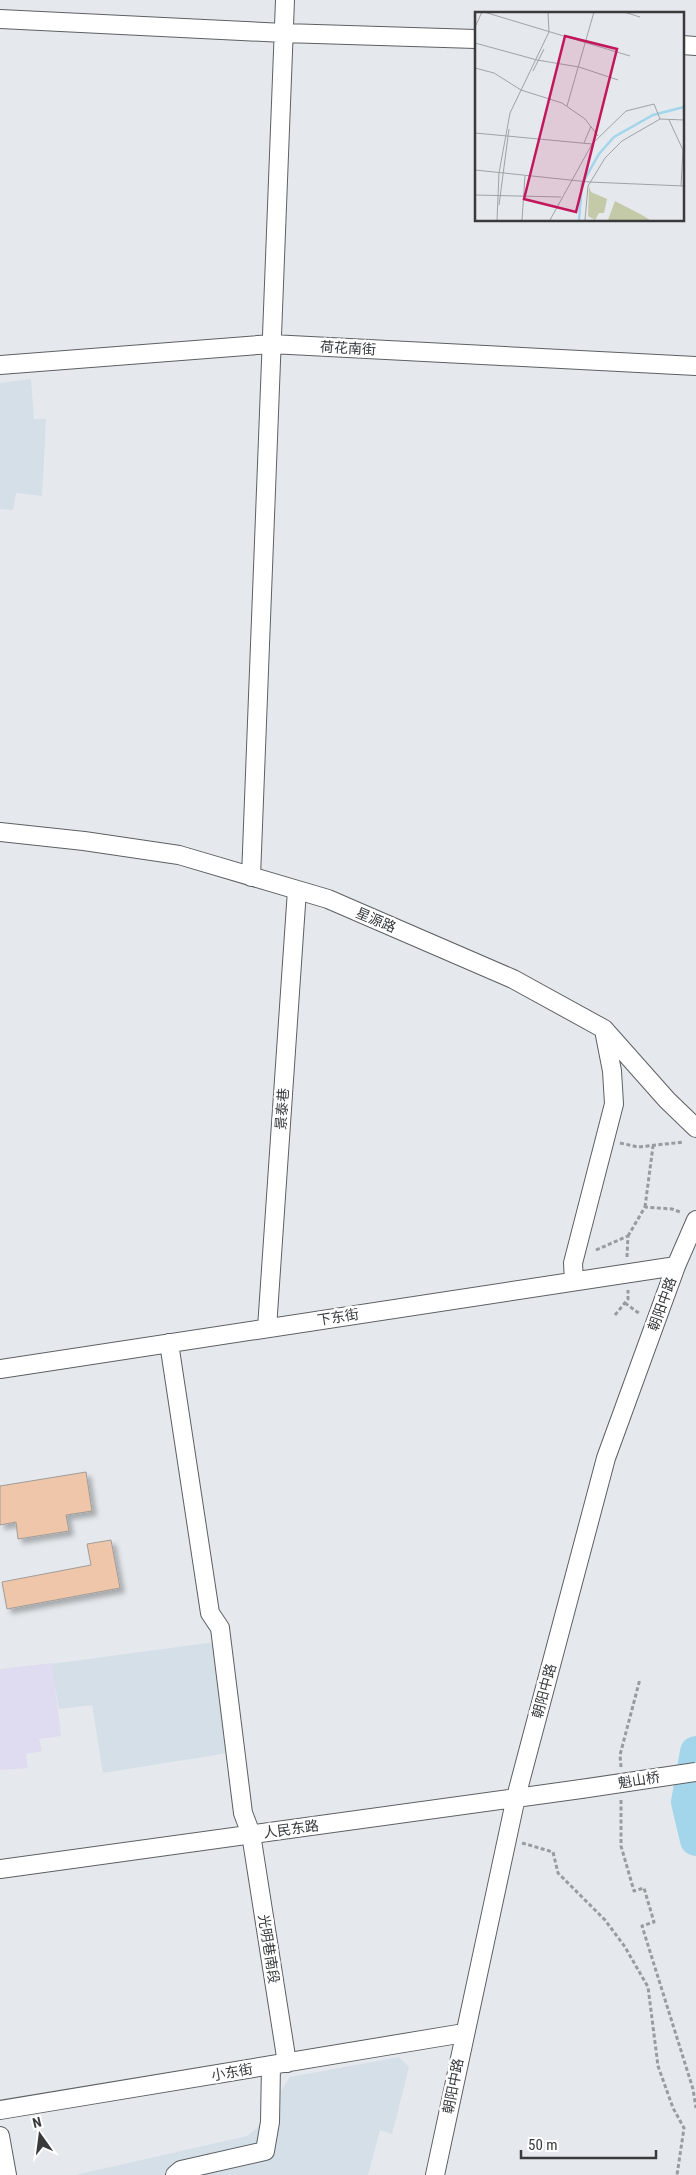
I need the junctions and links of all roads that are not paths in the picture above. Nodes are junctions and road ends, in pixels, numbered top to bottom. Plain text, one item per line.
1 (286, 0) edge
2 (0, 19) edge
3 (284, 33) junction
4 (475, 39) edge
5 (271, 344) junction
6 (0, 365) edge
7 (696, 366) edge
8 (0, 832) edge
9 (251, 877) junction
10 (297, 890) junction
11 (604, 1030) junction
12 (696, 1128) edge
13 (691, 1217) edge
14 (676, 1266) junction
15 (574, 1281) junction
16 (267, 1328) junction
17 (169, 1343) junction
18 (0, 1368) edge
19 (696, 1772) edge
20 (581, 1789) joint
21 (516, 1797) junction
22 (252, 1834) junction
23 (0, 1870) edge
24 (464, 2033) junction
25 (279, 2064) junction
26 (0, 2110) edge
27 (0, 2136) edge
28 (7, 2175) edge
29 (175, 2175) edge
30 (435, 2175) edge

1 - 3 street
2 - 3 street
3 - 4 street
3 - 5 street
5 - 6 street, 荷花南街
5 - 7 street, 荷花南街
5 - 9 street
8 - 9 street, 星源路
9 - 10 street, 星源路
10 - 11 street, 星源路
10 - 16 street, 景泰巷
11 - 12 street, 星源路
11 - 15 street
13 - 14 street, 朝阳中路
14 - 15 street, 下东街
14 - 21 street, 朝阳中路
15 - 16 street, 下东街
16 - 17 street, 下东街
17 - 18 street, 下东街
17 - 22 street, 光明巷南段
19 - 20 street, 魁山桥, bridge
20 - 21 street, 人民东路
21 - 22 street, 人民东路
21 - 24 street, 朝阳中路
22 - 23 street, 人民东路
22 - 25 street, 光明巷南段
24 - 25 street, 小东街
24 - 30 street, 朝阳中路
25 - 26 street, 小东街
25 - 29 street, 光明巷南段
27 - 28 street

